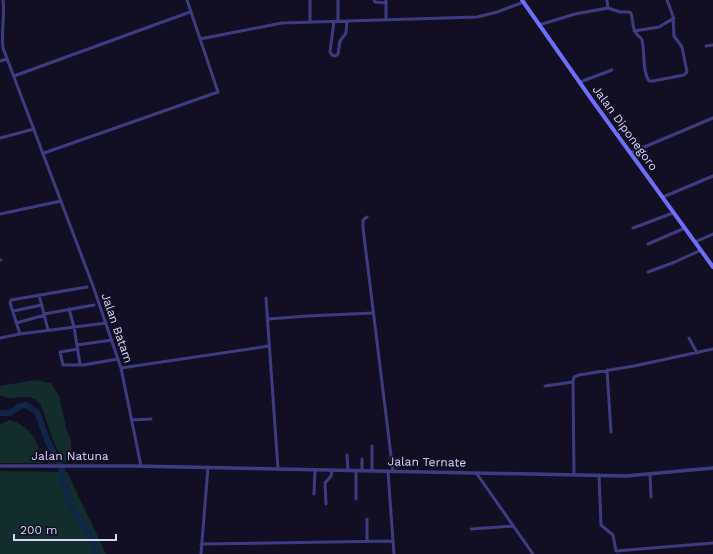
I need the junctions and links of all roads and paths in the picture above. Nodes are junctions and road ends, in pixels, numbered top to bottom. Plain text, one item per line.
1 (3, 0) edge
2 (186, 0) edge
3 (310, 0) edge
4 (338, 0) edge
5 (374, 0) edge
6 (607, 0) edge
7 (667, 0) edge
8 (523, 1) edge
9 (386, 2) edge
10 (608, 8) junction
11 (190, 12) junction
12 (674, 18) junction
13 (386, 20) junction
14 (310, 21) junction
15 (336, 21) junction
16 (347, 21) junction
17 (539, 25) junction
18 (634, 31) junction
19 (200, 39) junction
20 (713, 45) edge
21 (706, 46) dead end
22 (7, 59) junction
23 (0, 61) edge
24 (612, 70) dead end
25 (14, 76) junction
26 (580, 82) junction
27 (713, 118) edge
28 (34, 129) junction
29 (0, 138) edge
30 (630, 153) junction
31 (44, 154) junction
32 (713, 176) edge
33 (663, 197) junction
34 (61, 201) junction
35 (673, 213) junction
36 (0, 214) edge
37 (368, 217) dead end
38 (633, 228) dead end
39 (685, 228) junction
40 (713, 234) edge
41 (695, 242) junction
42 (648, 244) dead end
43 (701, 250) junction
44 (713, 267) edge
45 (648, 272) dead end
46 (87, 287) dead end
47 (39, 295) junction
48 (266, 298) dead end
49 (94, 304) dead end
50 (42, 305) junction
51 (70, 309) junction
52 (13, 311) junction
53 (373, 313) junction
54 (44, 315) junction
55 (268, 319) junction
56 (16, 323) junction
57 (106, 323) junction
58 (74, 327) junction
59 (48, 330) junction
60 (20, 334) junction
61 (0, 338) edge
62 (689, 338) dead end
63 (112, 340) junction
64 (269, 346) junction
65 (78, 347) junction
66 (713, 349) edge
67 (697, 353) junction
68 (118, 359) junction
69 (80, 364) junction
70 (121, 368) junction
71 (607, 370) junction
72 (573, 382) junction
73 (545, 386) dead end
74 (151, 419) dead end
75 (131, 420) junction
76 (611, 432) dead end
77 (372, 446) dead end
78 (347, 455) dead end
79 (362, 458) dead end
80 (0, 466) edge
81 (141, 466) junction
82 (208, 467) junction
83 (713, 468) edge
84 (278, 469) junction
85 (315, 470) junction
86 (332, 470) junction
87 (348, 471) junction
88 (356, 471) junction
89 (362, 471) junction
90 (372, 471) junction
91 (388, 472) junction
92 (393, 472) junction
93 (477, 474) junction
94 (650, 474) junction
95 (574, 475) junction
96 (599, 475) junction
97 (314, 494) dead end
98 (651, 498) dead end
99 (356, 500) dead end
100 (326, 504) dead end
101 (367, 519) dead end
102 (513, 526) junction
103 (471, 529) dead end
104 (367, 540) junction
105 (393, 541) junction
106 (713, 543) edge
107 (201, 544) junction
108 (616, 552) edge
109 (201, 554) edge
110 (394, 554) edge
111 (533, 554) edge

1 - 22 street, Jalan Batam
2 - 11 street
3 - 14 street
4 - 15 street
5 - 9 street
6 - 10 street
7 - 12 street
8 - 13 street
8 - 17 main road, Jalan Diponegoro
9 - 13 street
10 - 17 street
10 - 18 street
11 - 19 street
11 - 25 street
12 - 18 street
12 - 18 street
13 - 16 street
14 - 15 street
14 - 19 street
15 - 16 street
15 - 16 street
17 - 26 main road, Jalan Diponegoro
19 - 31 street
20 - 21 street
22 - 23 street
22 - 25 street, Jalan Batam
24 - 26 street
25 - 28 street, Jalan Batam
26 - 30 main road, Jalan Diponegoro
27 - 30 street
28 - 29 street
28 - 31 street, Jalan Batam
30 - 33 main road, Jalan Diponegoro
31 - 34 street, Jalan Batam
32 - 33 street
33 - 35 main road, Jalan Diponegoro
34 - 36 street
34 - 57 street, Jalan Batam
35 - 38 street
35 - 39 main road, Jalan Diponegoro
37 - 53 street
39 - 41 main road, Jalan Diponegoro
39 - 42 street
40 - 41 street
41 - 43 main road, Jalan Diponegoro
43 - 44 main road, Jalan Diponegoro
43 - 45 street
46 - 47 street
47 - 50 street
47 - 52 street
48 - 55 street
49 - 51 street
50 - 52 street
50 - 54 street
51 - 54 street
51 - 58 street
52 - 56 street
53 - 55 street
53 - 92 street
54 - 56 street
54 - 59 street
55 - 64 street
56 - 60 street
57 - 58 street
57 - 63 street, Jalan Batam
58 - 59 street
58 - 65 street
59 - 60 street
60 - 61 street
62 - 67 street
63 - 65 street
63 - 68 street, Jalan Batam
64 - 70 street
64 - 84 street
65 - 69 street
65 - 69 street
66 - 67 street
67 - 71 street
68 - 69 street
68 - 70 street, Jalan Batam
70 - 75 street, Jalan Batam
71 - 72 street
71 - 76 street
72 - 73 street
72 - 95 street
74 - 75 street
75 - 81 street, Jalan Batam
77 - 90 street
78 - 87 street
79 - 89 street
80 - 81 street, Jalan Natuna
81 - 82 street, Jalan Ternate
82 - 84 street, Jalan Ternate
82 - 107 street
83 - 94 street, Jalan Ternate
84 - 85 street, Jalan Ternate
85 - 86 street, Jalan Ternate
85 - 97 street
86 - 87 street, Jalan Ternate
86 - 100 street
87 - 88 street, Jalan Ternate
88 - 89 street, Jalan Ternate
88 - 99 street
89 - 90 street, Jalan Ternate
90 - 91 street, Jalan Ternate
91 - 92 street, Jalan Ternate
91 - 105 street
92 - 93 street, Jalan Ternate
93 - 95 street, Jalan Ternate
93 - 102 street
94 - 96 street, Jalan Ternate
94 - 98 street
95 - 96 street, Jalan Ternate
96 - 108 street
101 - 104 street
102 - 103 street
102 - 111 street
104 - 105 street
104 - 107 street
105 - 110 street
106 - 108 street
107 - 109 street

